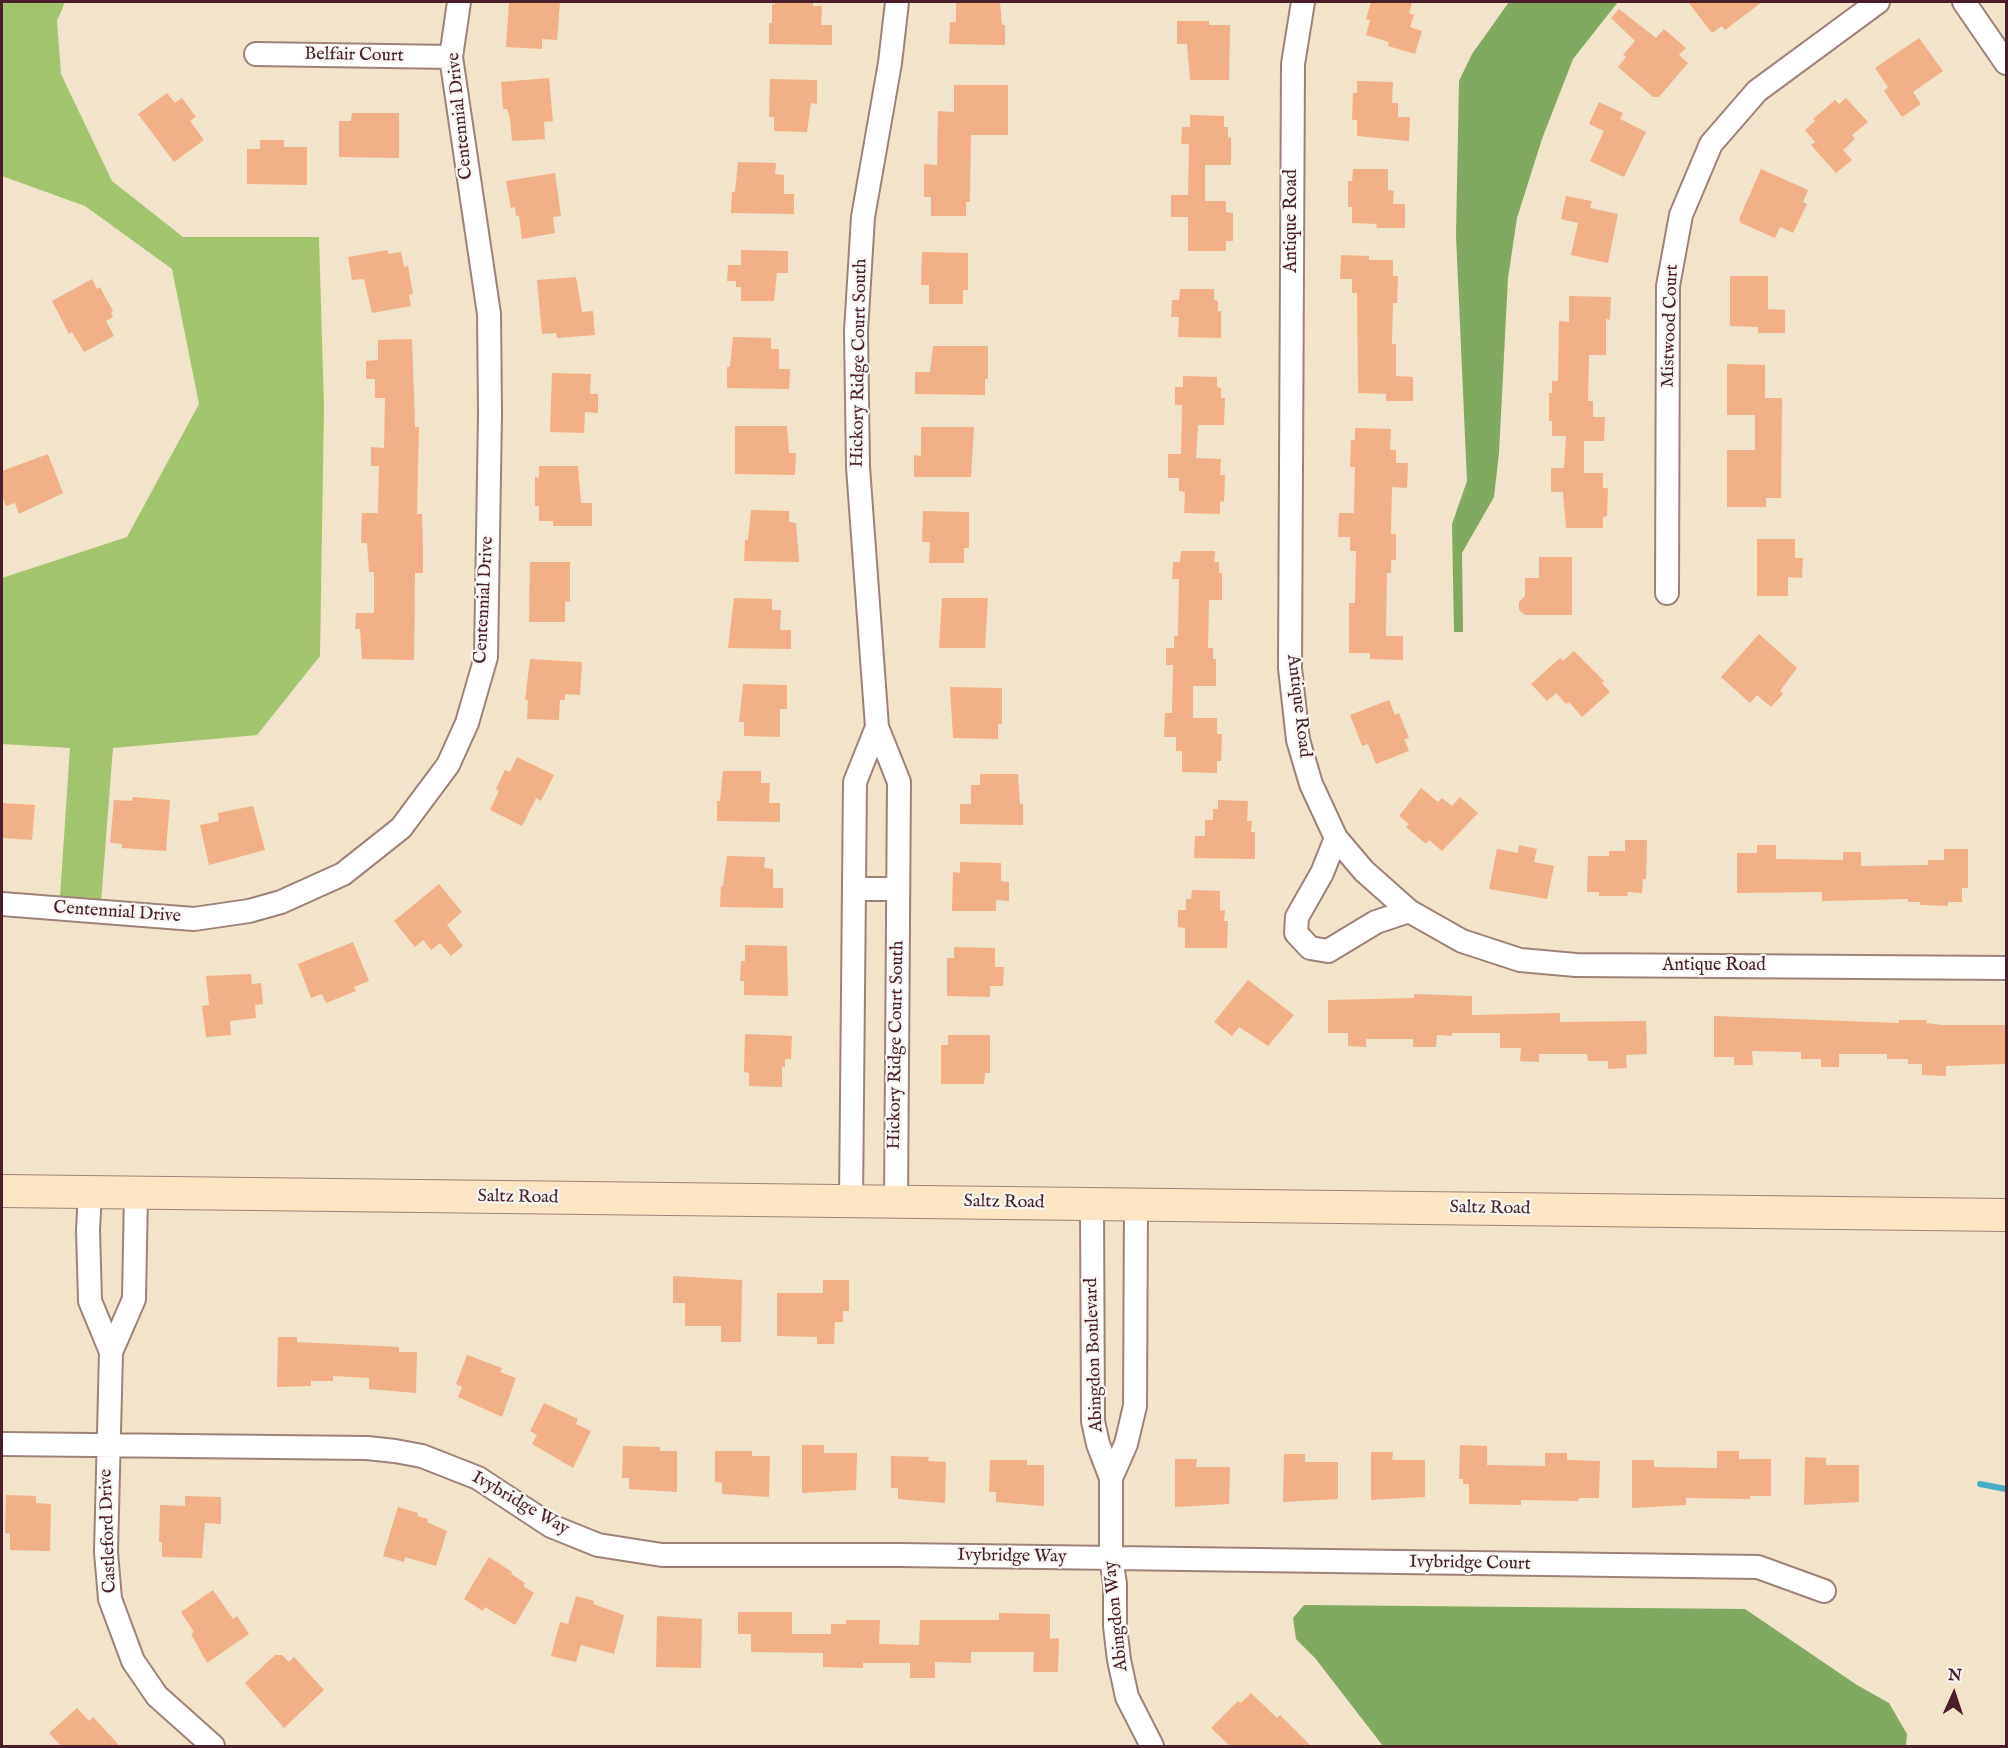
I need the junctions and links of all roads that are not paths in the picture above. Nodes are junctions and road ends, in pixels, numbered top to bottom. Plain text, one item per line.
1 (459, 2) edge
2 (897, 2) edge
3 (1303, 2) edge
4 (1878, 2) edge
5 (1964, 2) edge
6 (256, 54) dead end
7 (451, 57) junction
8 (2007, 63) edge
9 (1667, 593) dead end
10 (877, 727) junction
11 (1336, 838) junction
12 (854, 889) junction
13 (898, 889) junction
14 (2, 904) edge
15 (1409, 911) junction
16 (2007, 968) edge
17 (2, 1191) edge
18 (90, 1192) junction
19 (136, 1193) junction
20 (851, 1202) junction
21 (896, 1202) junction
22 (1092, 1204) junction
23 (1136, 1205) junction
24 (2007, 1215) edge
25 (111, 1352) junction
26 (2, 1444) edge
27 (107, 1446) junction
28 (1111, 1478) junction
29 (1111, 1558) junction
30 (1824, 1592) dead end
31 (213, 1746) edge
32 (1152, 1746) edge

1 - 7 street, Centennial Drive
2 - 10 street, Hickory Ridge Court South
3 - 11 street, Antique Road
4 - 9 street, Mistwood Court
5 - 8 street
6 - 7 street, Belfair Court
7 - 14 street, Centennial Drive
10 - 12 street, Hickory Ridge Court South
10 - 13 street, Hickory Ridge Court South
11 - 15 street, Antique Road
11 - 15 street
12 - 13 street
12 - 20 street, Hickory Ridge Court South
13 - 21 street, Hickory Ridge Court South
15 - 16 street, Antique Road
17 - 18 street, Saltz Road
18 - 19 street, Saltz Road
18 - 25 street, Castleford Drive
19 - 20 street, Saltz Road
19 - 25 street, Castleford Drive
20 - 21 street, Saltz Road
21 - 22 street, Saltz Road
22 - 23 street, Saltz Road
22 - 28 street, Abingdon Boulevard
23 - 24 street, Saltz Road
23 - 28 street, Abingdon Boulevard
25 - 27 street, Castleford Drive
26 - 27 street, Ivybridge Way
27 - 29 street, Ivybridge Way
27 - 31 street, Castleford Drive
28 - 29 street, Abingdon Way
29 - 30 street, Ivybridge Court
29 - 32 street, Abingdon Way

